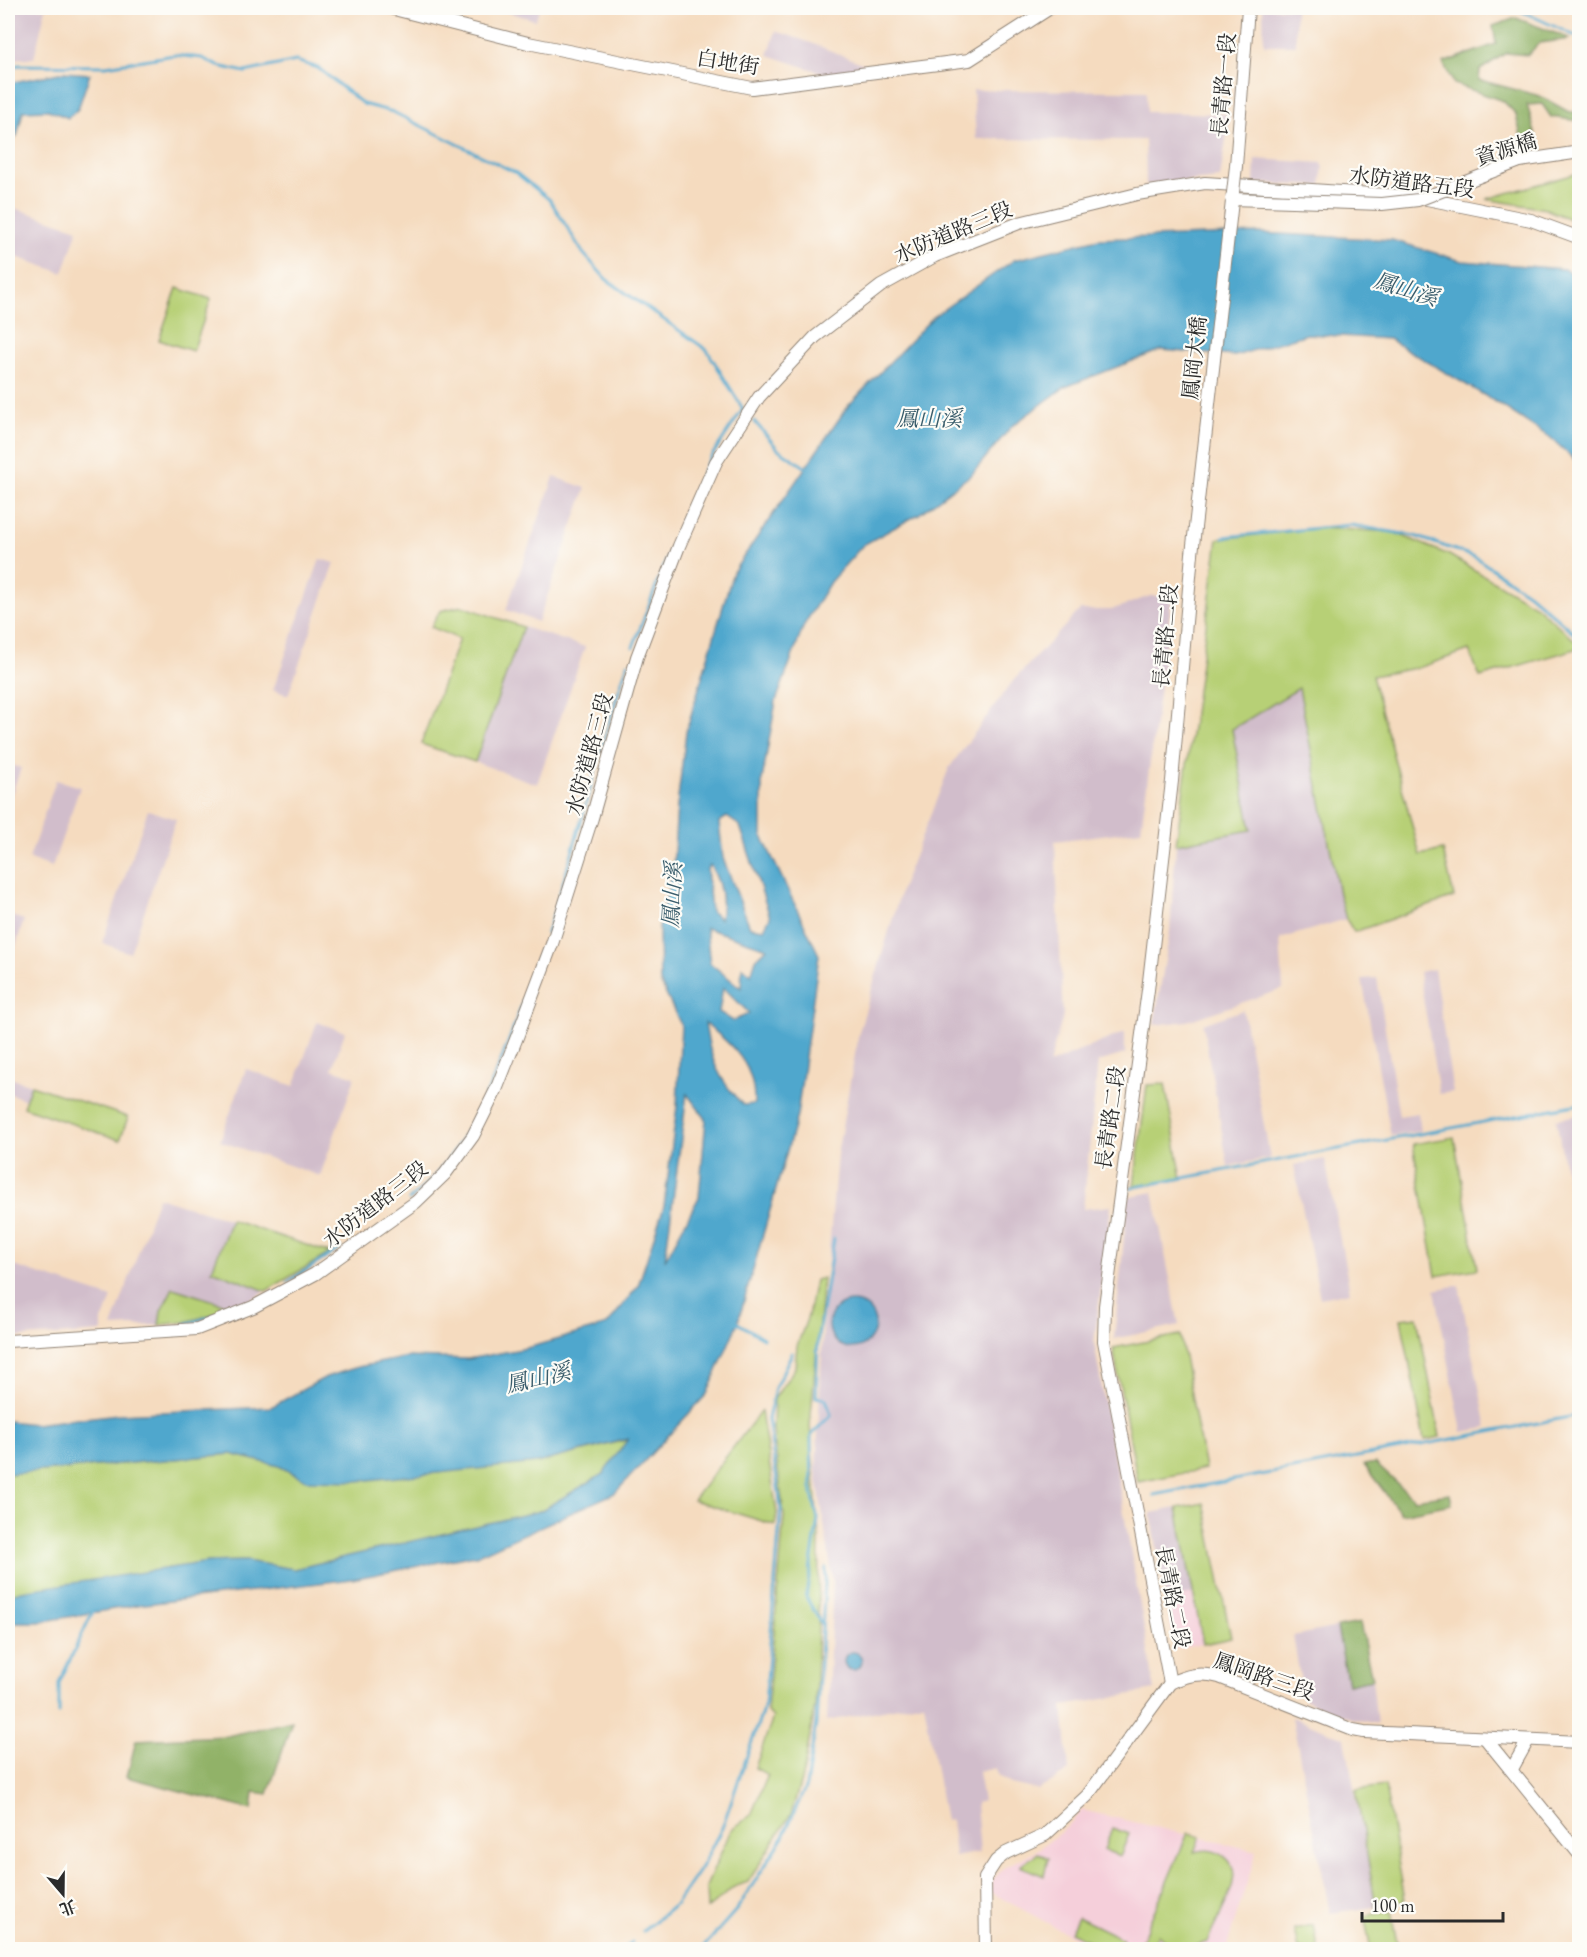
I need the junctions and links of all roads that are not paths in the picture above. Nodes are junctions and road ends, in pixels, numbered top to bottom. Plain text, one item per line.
1 (390, 8) edge
2 (1050, 8) edge
3 (1248, 8) edge
4 (1580, 152) edge
5 (1236, 166) joint
6 (1235, 184) joint
7 (1232, 199) junction
8 (1580, 238) edge
9 (1192, 554) joint
10 (8, 1341) edge
11 (1170, 1683) junction
12 (1485, 1738) junction
13 (1528, 1740) junction
14 (1580, 1742) edge
15 (1512, 1769) junction
16 (1580, 1855) edge
17 (986, 1950) edge

1 - 2 street, 白地街
3 - 5 street, 長青路一段
4 - 7 street, 資源橋, bridge
5 - 7 street, 鳳岡大橋, bridge
6 - 8 street, 水防道路五段
6 - 10 street, 水防道路三段
7 - 9 street, 鳳岡大橋, bridge
9 - 11 street, 長青路二段
11 - 12 street, 鳳岡路三段
11 - 17 street
12 - 13 street, 鳳岡路三段
12 - 15 street
13 - 14 street, 鳳岡路三段
13 - 15 street
15 - 16 street

